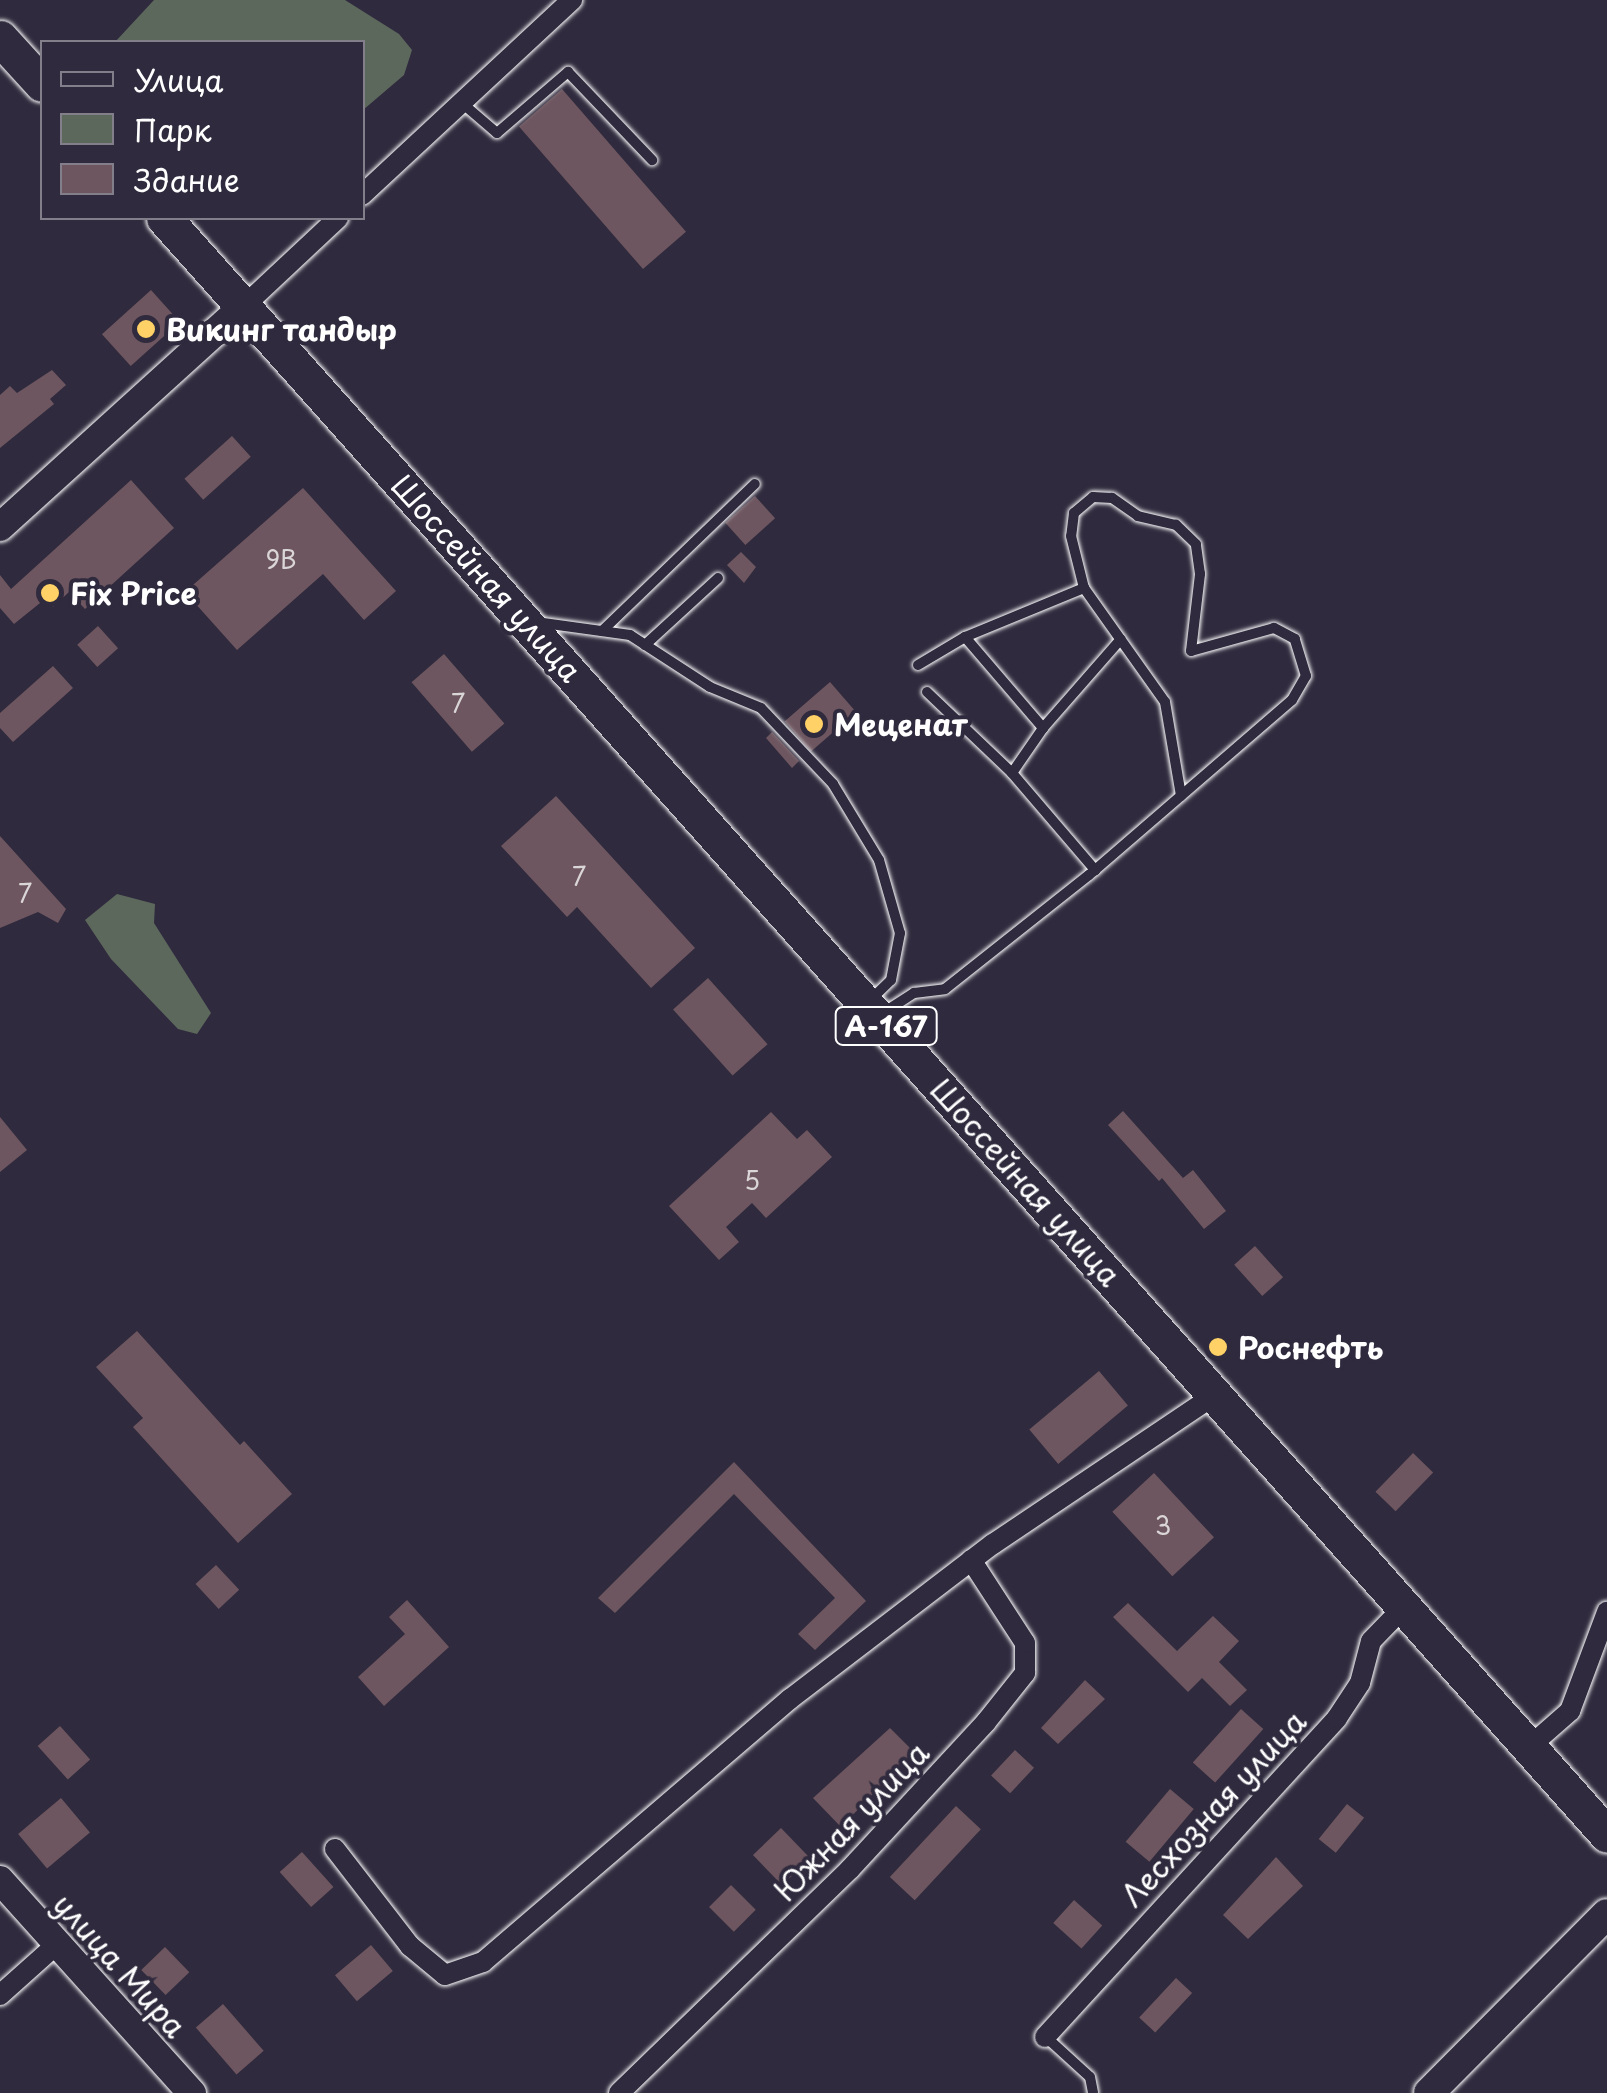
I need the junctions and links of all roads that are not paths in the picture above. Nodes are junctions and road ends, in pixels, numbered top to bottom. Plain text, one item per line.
1 (572, 0) edge
2 (0, 38) edge
3 (40, 82) edge
4 (462, 102) junction
5 (652, 160) dead end
6 (365, 192) edge
7 (166, 220) edge
8 (336, 220) edge
9 (244, 306) junction
10 (754, 484) dead end
11 (0, 528) edge
12 (718, 578) dead end
13 (1084, 588) junction
14 (526, 621) junction
15 (602, 631) junction
16 (965, 637) junction
17 (1121, 639) junction
18 (646, 646) junction
19 (918, 665) dead end
20 (926, 692) dead end
21 (1044, 728) junction
22 (1012, 774) junction
23 (1181, 796) junction
24 (1095, 870) junction
25 (872, 1010) junction
26 (1215, 1395) junction
27 (972, 1560) junction
28 (1404, 1606) junction
29 (1607, 1612) edge
30 (1529, 1748) junction
31 (1607, 1835) edge
32 (335, 1849) dead end
33 (0, 1880) edge
34 (1607, 1914) edge
35 (58, 1944) junction
36 (0, 1995) edge
37 (1045, 2037) joint
38 (192, 2093) edge
39 (619, 2093) edge
40 (1092, 2093) edge
41 (1429, 2093) edge

1 - 4 street
2 - 3 highway
4 - 5 lane
4 - 6 street
7 - 9 highway, Шоссейная улица / А-167
8 - 9 street
9 - 11 street
9 - 14 highway, Шоссейная улица / А-167
10 - 15 lane
12 - 18 lane
13 - 16 lane
13 - 17 lane
13 - 23 lane
14 - 15 lane
14 - 25 highway, Шоссейная улица / А-167
15 - 18 lane
16 - 19 lane
16 - 21 lane
17 - 21 lane
17 - 23 lane
18 - 25 lane
20 - 22 lane
21 - 22 lane
22 - 24 lane
23 - 24 lane
24 - 25 lane
25 - 26 highway, Шоссейная улица / А-167
26 - 27 street
26 - 28 highway, Шоссейная улица / А-167
27 - 32 street
27 - 39 street, Южная улица
28 - 30 highway, Шоссейная улица / А-167
28 - 37 street, Лесхозная улица
29 - 30 street
30 - 31 highway, Шоссейная улица / А-167
33 - 35 street, улица Мира
34 - 41 main road
35 - 36 street
35 - 38 street, улица Мира
37 - 40 lane

